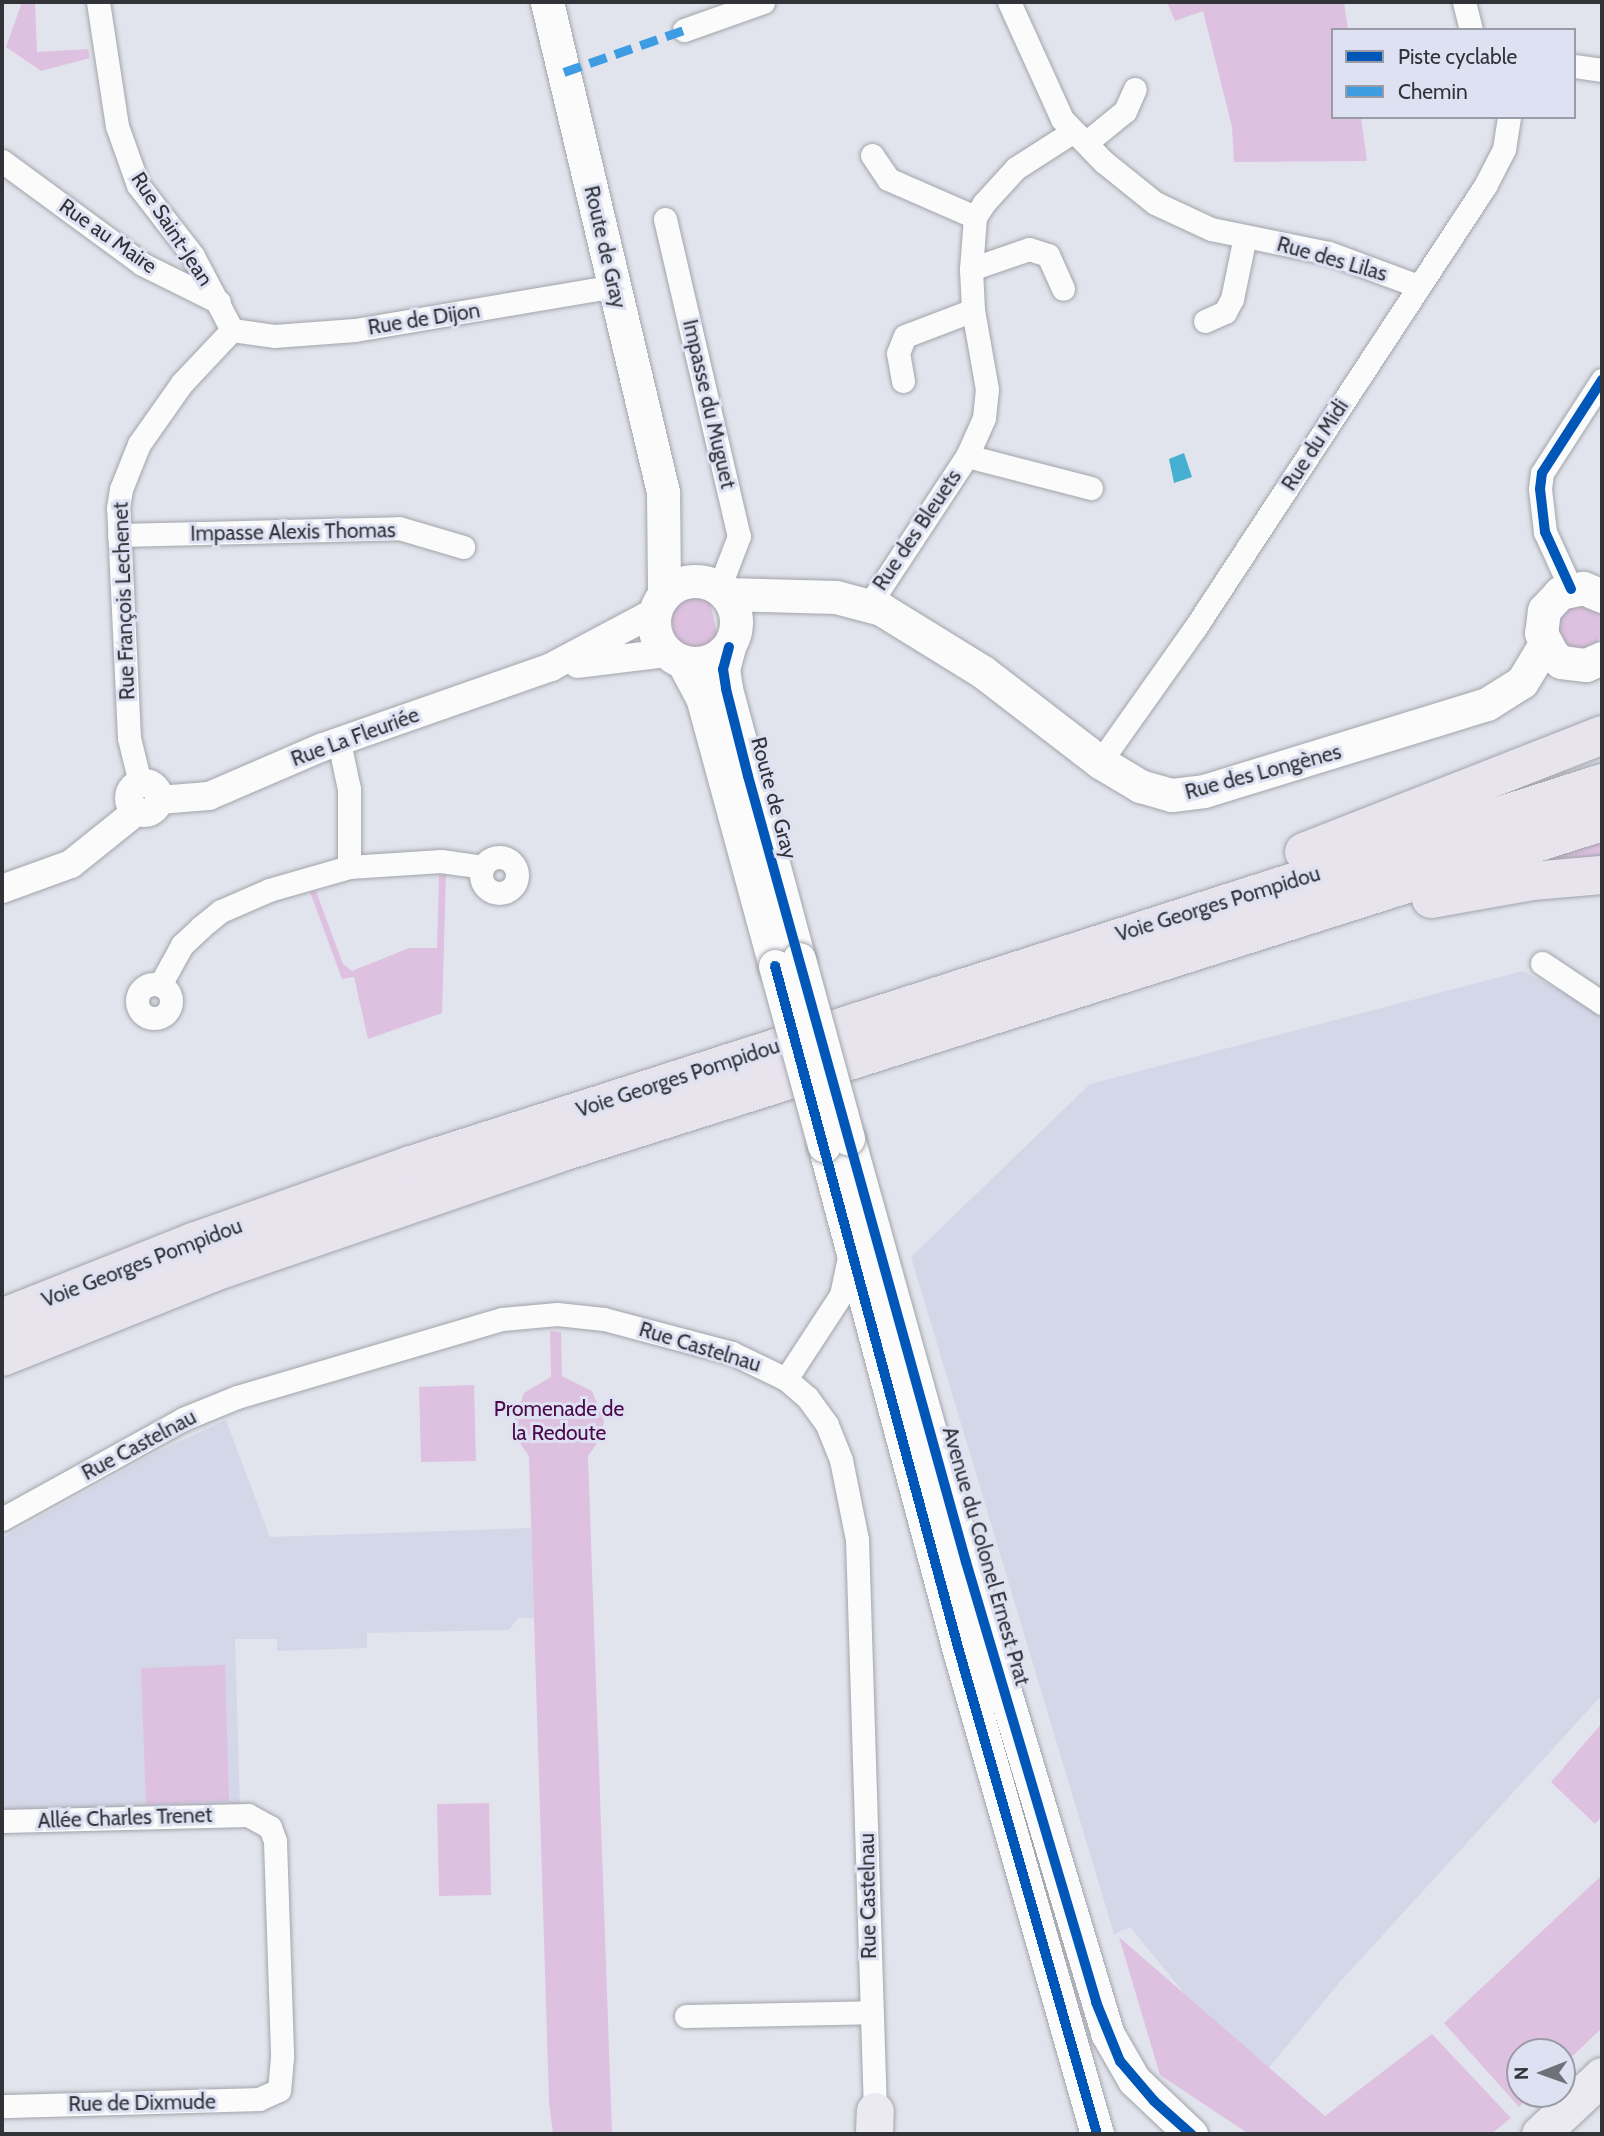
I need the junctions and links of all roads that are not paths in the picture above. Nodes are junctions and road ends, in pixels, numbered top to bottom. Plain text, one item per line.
1 (98, 2) edge
2 (547, 2) edge
3 (763, 2) edge
4 (1009, 2) edge
5 (1464, 2) edge
6 (1471, 28) edge
7 (684, 30) dead end
8 (1576, 66) edge
9 (1602, 70) edge
10 (1135, 89) dead end
11 (1510, 119) edge
12 (1079, 137) junction
13 (872, 155) dead end
14 (2, 161) edge
15 (975, 216) junction
16 (665, 219) dead end
17 (1245, 236) junction
18 (971, 269) junction
19 (614, 286) junction
20 (1418, 286) junction
21 (1063, 289) dead end
22 (219, 302) junction
23 (973, 310) junction
24 (1205, 321) dead end
25 (232, 330) junction
26 (903, 381) dead end
27 (1601, 384) edge
28 (967, 456) junction
29 (1091, 488) dead end
30 (663, 492) junction
31 (119, 536) junction
32 (463, 547) dead end
33 (717, 588) junction
34 (1586, 593) edge
35 (836, 597) junction
36 (660, 604) junction
37 (869, 605) junction
38 (732, 640) junction
39 (1545, 644) junction
40 (676, 657) junction
41 (1602, 658) edge
42 (551, 667) junction
43 (1602, 735) edge
44 (339, 742) junction
45 (1100, 762) junction
46 (1602, 783) edge
47 (145, 798) junction
48 (1602, 822) edge
49 (349, 867) junction
50 (483, 867) dead end
51 (1602, 875) edge
52 (2, 889) edge
53 (1233, 938) junction
54 (1038, 960) junction
55 (787, 962) junction
56 (1542, 963) dead end
57 (160, 985) dead end
58 (1602, 1003) edge
59 (836, 1142) junction
60 (850, 1243) junction
61 (2, 1318) edge
62 (2, 1357) edge
63 (786, 1379) junction
64 (2, 1519) edge
65 (2, 1821) edge
66 (871, 2012) junction
67 (686, 2017) dead end
68 (1602, 2049) edge
69 (1576, 2073) edge
70 (1602, 2076) edge
71 (279, 2090) joint
72 (1086, 2091) junction
73 (2, 2106) edge
74 (1539, 2108) edge
75 (877, 2126) edge
76 (1081, 2134) edge
77 (1097, 2134) edge
78 (1191, 2134) edge
79 (1511, 2134) edge
80 (1540, 2134) edge

1 - 22 street, Rue Saint-Jean
2 - 19 main road, Route de Gray
3 - 7 street
4 - 12 street, Rue des Lilas
5 - 6 street
8 - 9 street
10 - 12 street
11 - 20 street, Rue du Midi
12 - 15 street
12 - 17 street, Rue des Lilas
13 - 15 street
14 - 22 street, Rue au Maire
15 - 18 street, Rue des Bleuets
16 - 33 street, Impasse du Muguet
17 - 20 street, Rue des Lilas
17 - 24 street
18 - 21 street
18 - 23 street, Rue des Bleuets
19 - 25 street, Rue de Dijon
19 - 30 main road, Route de Gray
20 - 45 street, Rue du Midi
22 - 25 street, Rue Saint-Jean
23 - 26 street
23 - 28 street, Rue des Bleuets
25 - 31 street, Rue François Lechenet
27 - 34 street
28 - 29 street, Rue des Bleuets
28 - 37 street, Rue des Bleuets
30 - 33 main road, Route de Gray
30 - 36 main road, Route de Gray
31 - 32 street, Impasse Alexis Thomas
31 - 47 street, Rue François Lechenet
33 - 35 main road, Rue des Longènes
33 - 36 main road
33 - 38 main road
34 - 39 main road
35 - 37 main road, Rue des Longènes
35 - 38 main road, Rue des Longènes
36 - 40 main road
36 - 42 street, Rue La Fleuriée
37 - 45 main road, Rue des Longènes
38 - 40 main road
38 - 55 main road, Route de Gray
39 - 41 main road
39 - 45 main road, Rue des Longènes
40 - 42 street, Rue La Fleuriée
40 - 55 main road, Route de Gray
42 - 44 street, Rue La Fleuriée
43 - 54 highway
44 - 47 street, Rue La Fleuriée
44 - 49 street
46 - 54 highway, Voie Georges Pompidou
47 - 52 street
48 - 53 highway, Voie Georges Pompidou
49 - 50 street
49 - 57 street
51 - 53 highway
53 - 62 highway, Voie Georges Pompidou
54 - 61 highway, Voie Georges Pompidou
55 - 59 main road, Avenue du Colonel Ernest Prat, bridge
56 - 58 street
59 - 60 main road, Avenue du Colonel Ernest Prat
59 - 78 main road, Avenue du Colonel Ernest Prat
60 - 63 street
60 - 72 main road, Avenue du Colonel Ernest Prat
63 - 64 street, Rue Castelnau
63 - 66 street, Rue Castelnau
65 - 71 street, Allée Charles Trenet
66 - 67 street
66 - 75 street, Rue Castelnau
68 - 69 main road
70 - 80 main road
71 - 73 street, Rue de Dixmude
72 - 76 main road
72 - 77 main road, Avenue du Colonel Ernest Prat
74 - 79 main road

